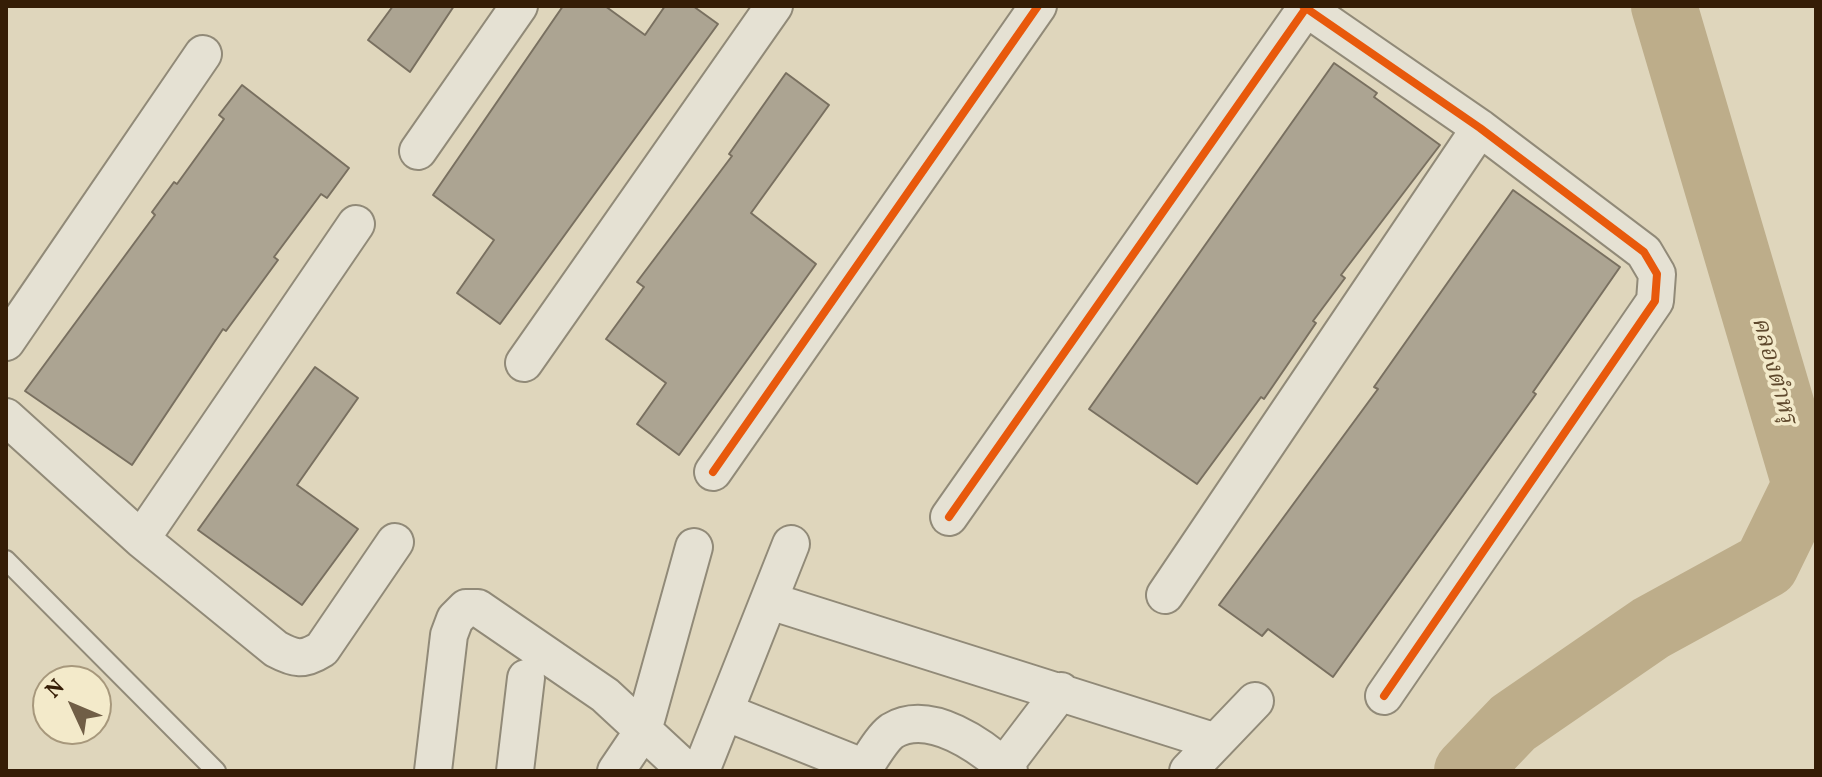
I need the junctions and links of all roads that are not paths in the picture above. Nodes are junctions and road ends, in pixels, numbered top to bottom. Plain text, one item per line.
1 (519, 6) edge
2 (774, 6) edge
3 (1038, 6) edge
4 (1305, 7) edge
5 (203, 54) dead end
6 (1480, 128) junction
7 (418, 151) dead end
8 (356, 224) dead end
9 (6, 342) edge
10 (524, 363) dead end
11 (6, 417) edge
12 (713, 472) dead end
13 (949, 517) dead end
14 (141, 539) junction
15 (395, 542) dead end
16 (791, 544) dead end
17 (694, 547) dead end
18 (6, 560) edge
19 (1165, 595) dead end
20 (770, 601) junction
21 (526, 678) dead end
22 (1061, 691) junction
23 (1384, 696) dead end
24 (1255, 701) dead end
25 (725, 712) junction
26 (643, 731) junction
27 (1216, 742) junction
28 (863, 769) edge
29 (1007, 769) edge
30 (216, 771) edge
31 (433, 771) edge
32 (515, 771) edge
33 (616, 771) edge
34 (687, 771) edge
35 (701, 771) edge
36 (1188, 771) edge

1 - 7 street
2 - 10 street
3 - 12 street
4 - 6 street
4 - 13 street
5 - 9 street
6 - 19 street
6 - 23 street
8 - 14 street
11 - 14 street
14 - 15 street
16 - 20 street
17 - 26 street
18 - 30 lane
20 - 22 street
20 - 25 street
21 - 32 street
22 - 27 street
22 - 29 street
24 - 27 street
25 - 28 street
25 - 35 street
26 - 31 street
26 - 33 street
26 - 34 street
27 - 36 street
28 - 29 street

